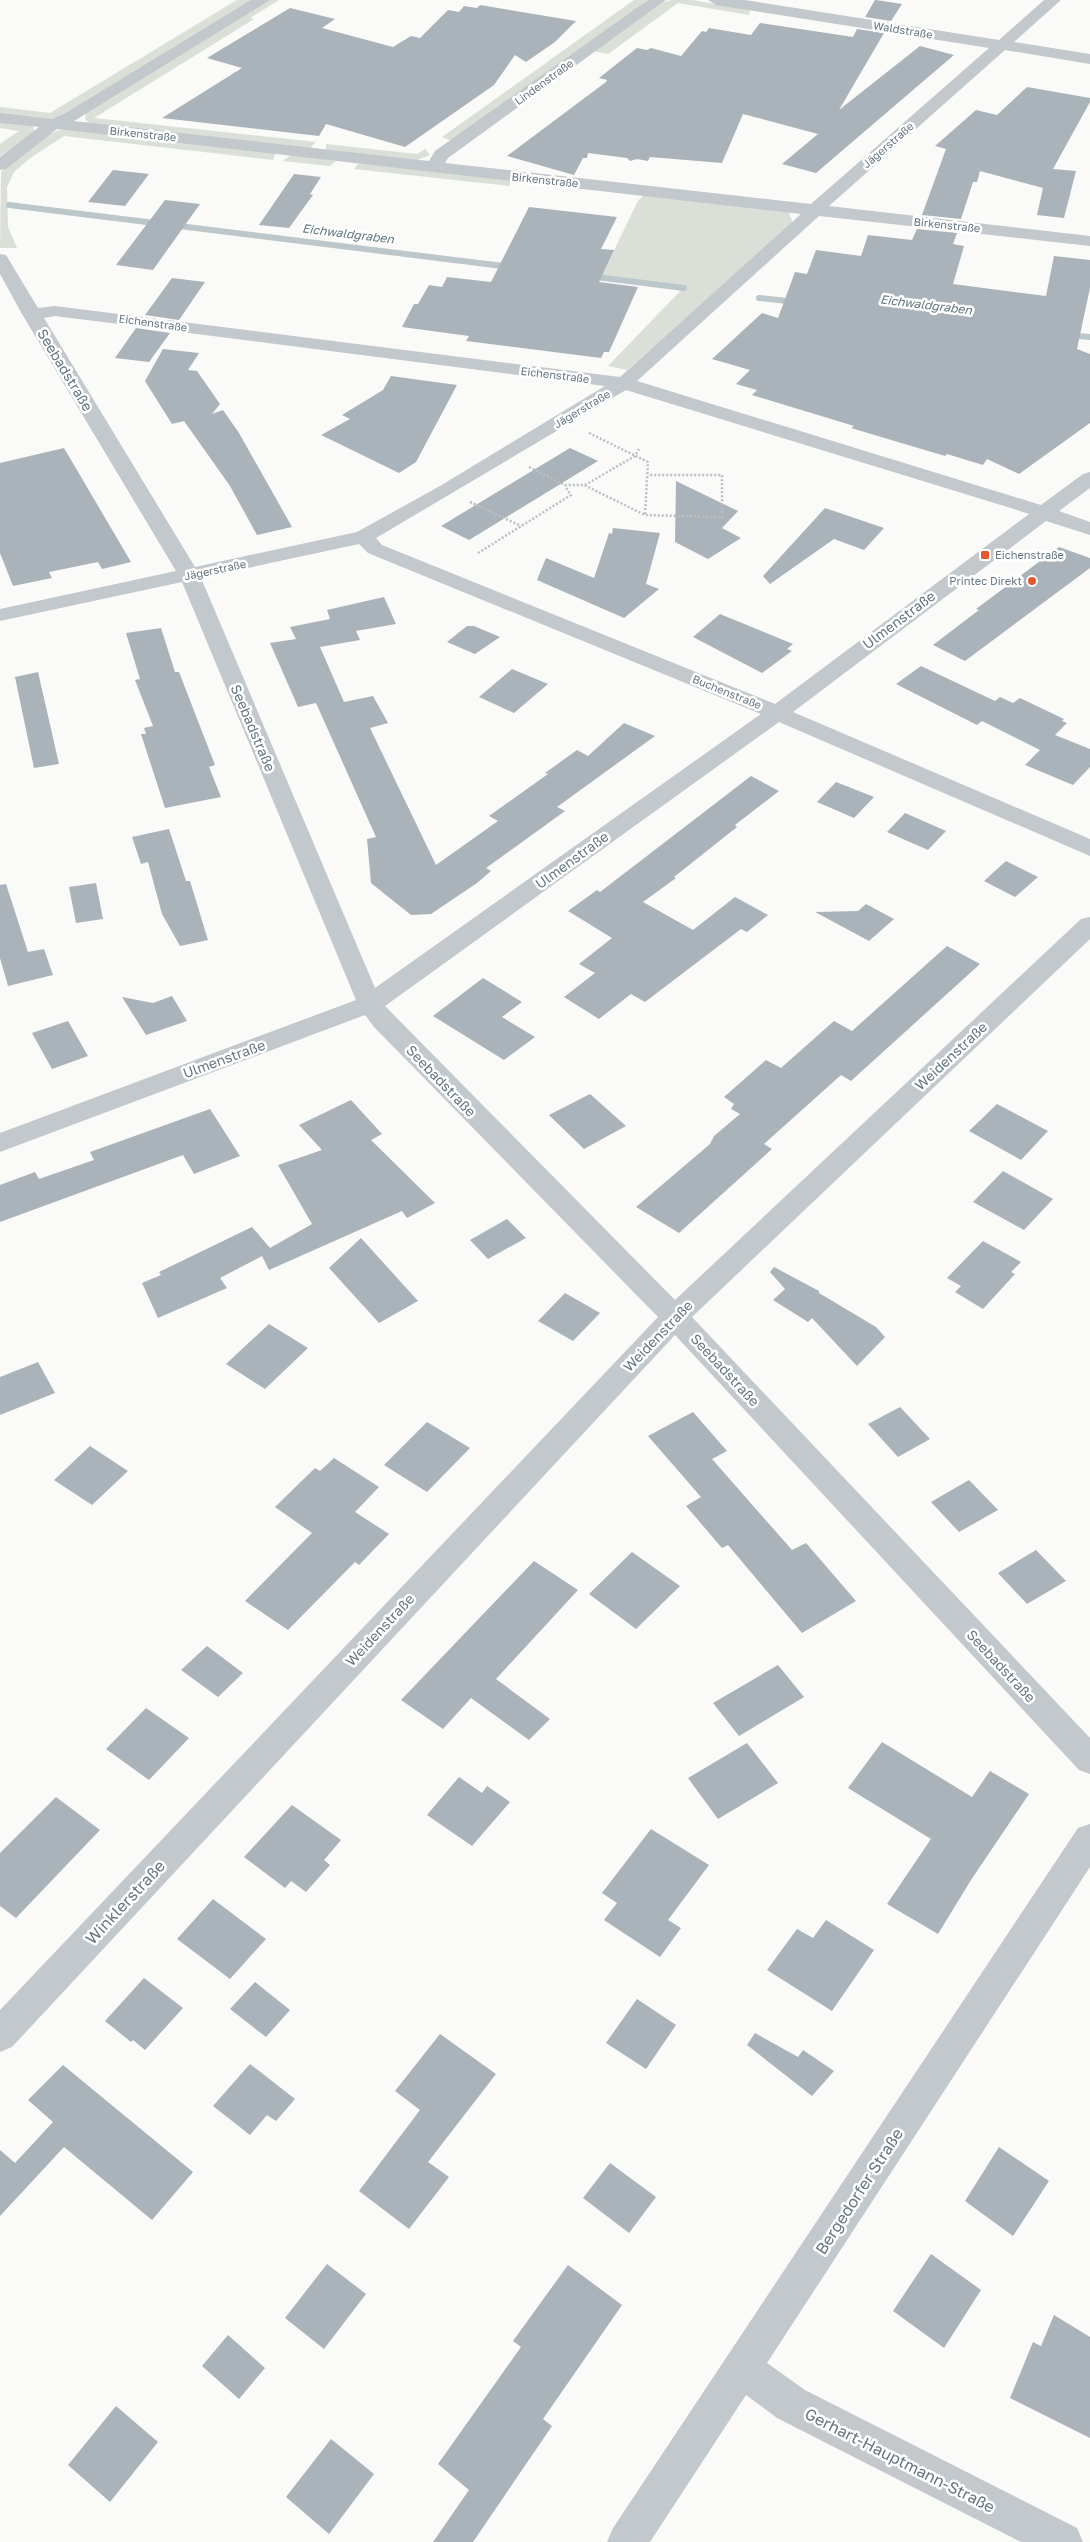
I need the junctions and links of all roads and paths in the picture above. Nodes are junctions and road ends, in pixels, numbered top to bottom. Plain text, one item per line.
1 (262, 0) edge
2 (658, 0) edge
3 (716, 0) edge
4 (1053, 0) edge
5 (1002, 45) junction
6 (1090, 59) edge
7 (0, 118) edge
8 (54, 124) junction
9 (0, 165) edge
10 (434, 167) junction
11 (815, 210) junction
12 (1090, 241) edge
13 (0, 259) edge
14 (31, 314) junction
15 (624, 383) junction
16 (563, 420) junction
17 (639, 449) dead end
18 (505, 455) junction
19 (635, 456) junction
20 (648, 475) junction
21 (1090, 478) edge
22 (565, 485) junction
23 (584, 485) junction
24 (447, 490) junction
25 (1042, 512) junction
26 (645, 515) junction
27 (522, 526) junction
28 (1090, 529) edge
29 (364, 537) junction
30 (478, 553) dead end
31 (189, 575) junction
32 (0, 615) edge
33 (777, 713) junction
34 (1090, 848) edge
35 (1090, 925) edge
36 (370, 1004) junction
37 (0, 1143) edge
38 (675, 1317) junction
39 (1090, 1760) edge
40 (251, 1770) joint
41 (1090, 1839) edge
42 (0, 2035) edge
43 (742, 2368) junction
44 (627, 2542) edge
45 (1063, 2542) edge

1 - 8 street
2 - 10 street, Lindenstraße
3 - 5 street, Waldstraße
4 - 5 street, Jägerstraße
5 - 6 street, Waldstraße
5 - 11 street, Jägerstraße
7 - 8 street, Birkenstraße
8 - 9 street
8 - 10 street, Birkenstraße
10 - 11 street, Birkenstraße
11 - 12 street, Birkenstraße
11 - 15 street, Jägerstraße
13 - 14 street, Seebadstraße
14 - 15 street, Eichenstraße
14 - 31 street, Seebadstraße
15 - 16 street, Jägerstraße
15 - 25 street, Eichenstraße
16 - 18 street, Jägerstraße
16 - 19 path
17 - 19 path
18 - 22 path
18 - 24 street, Jägerstraße
19 - 20 path
19 - 23 path
20 - 26 path
20 - 26 path
21 - 25 street, Ulmenstraße
22 - 23 path
22 - 27 path
23 - 26 path
24 - 27 path
24 - 29 street, Jägerstraße
25 - 28 street, Eichenstraße
25 - 33 street, Ulmenstraße
27 - 30 path
29 - 31 street, Jägerstraße
29 - 33 street, Buchenstraße
31 - 32 street, Jägerstraße
31 - 36 street, Seebadstraße
33 - 34 street, Buchenstraße
33 - 36 street, Ulmenstraße
35 - 38 street, Weidenstraße
36 - 37 street, Ulmenstraße
36 - 38 street, Seebadstraße
38 - 39 street, Seebadstraße
38 - 40 street, Weidenstraße
40 - 42 street, Winklerstraße
41 - 43 street, Bergedorfer Straße
43 - 44 street, Bergedorfer Straße
43 - 45 street, Gerhart-Hauptmann-Straße

